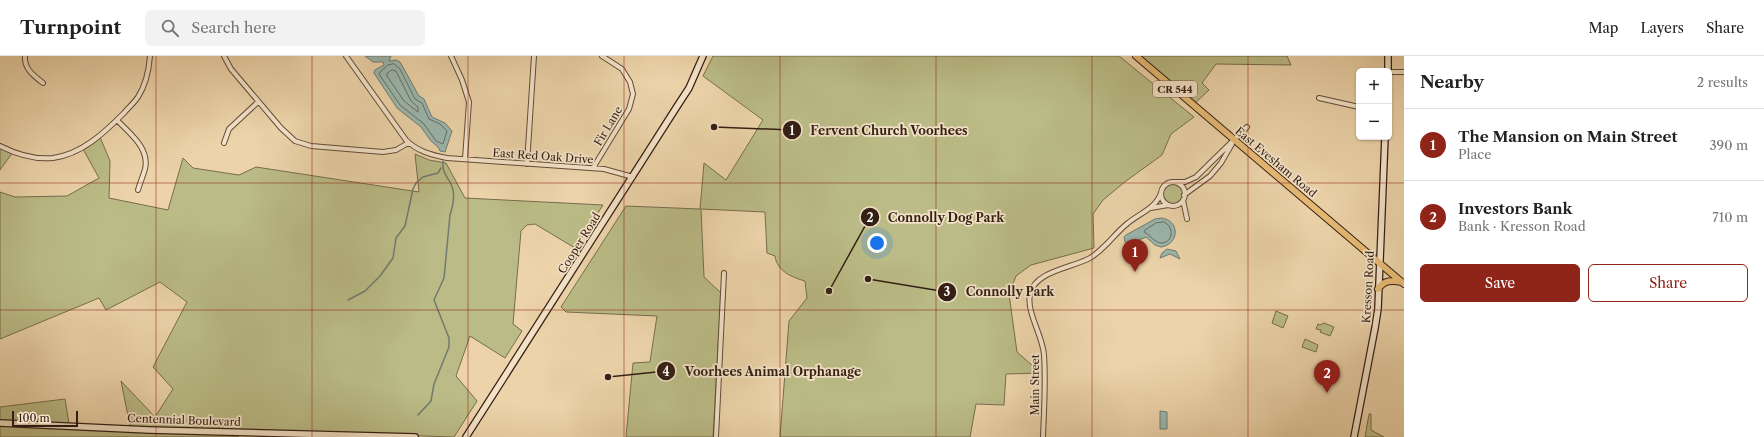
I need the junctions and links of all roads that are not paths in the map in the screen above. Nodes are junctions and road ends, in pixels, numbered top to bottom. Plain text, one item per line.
1 (25, 56) edge
2 (150, 56) edge
3 (224, 56) edge
4 (346, 56) edge
5 (451, 56) edge
6 (534, 56) edge
7 (602, 56) edge
8 (703, 56) edge
9 (1136, 56) edge
10 (1388, 56) edge
11 (1388, 68) edge
12 (1392, 72) edge
13 (1404, 72) edge
14 (43, 83) dead end
15 (1320, 98) dead end
16 (258, 102) junction
17 (1356, 106) edge
18 (117, 120) junction
19 (1247, 127) dead end
20 (1234, 140) junction
21 (1385, 140) edge
22 (224, 143) dead end
23 (408, 143) junction
24 (0, 146) edge
25 (464, 159) junction
26 (527, 164) junction
27 (593, 168) junction
28 (632, 177) junction
29 (1174, 182) junction
30 (138, 190) dead end
31 (1161, 193) junction
32 (1184, 194) junction
33 (1183, 200) junction
34 (1168, 205) junction
35 (1149, 209) junction
36 (1187, 219) dead end
37 (1379, 263) junction
38 (724, 273) dead end
39 (1403, 283) edge
40 (1378, 289) junction
41 (0, 423) edge
42 (415, 437) edge
43 (466, 437) edge
44 (716, 437) edge
45 (1043, 437) edge
46 (1354, 437) edge

1 - 14 street
2 - 18 street
3 - 16 street
4 - 23 street
5 - 25 street
6 - 26 street
7 - 27 street, Fir Lane
8 - 28 street, Cooper Road
9 - 20 main road, East Evesham Road / CR 544
10 - 11 street
12 - 13 street
15 - 17 street
16 - 22 street
16 - 23 street
18 - 24 street
18 - 30 street
19 - 20 street
20 - 29 street
20 - 32 street
20 - 37 main road, East Evesham Road / CR 544
21 - 37 street, Kresson Road
23 - 25 street, East Red Oak Drive
25 - 26 street, East Red Oak Drive
26 - 27 street, East Red Oak Drive
27 - 28 street, East Red Oak Drive
28 - 43 street, Cooper Road
29 - 31 street
29 - 32 street
31 - 34 street
31 - 35 street, Main Street
32 - 33 street
33 - 34 street
33 - 36 street
34 - 35 street, Main Street
35 - 45 street, Main Street
37 - 39 main road, East Evesham Road / CR 544
37 - 40 street, Kresson Road
38 - 44 street
39 - 40 main road
40 - 46 street, Kresson Road
41 - 42 street, Centennial Boulevard

